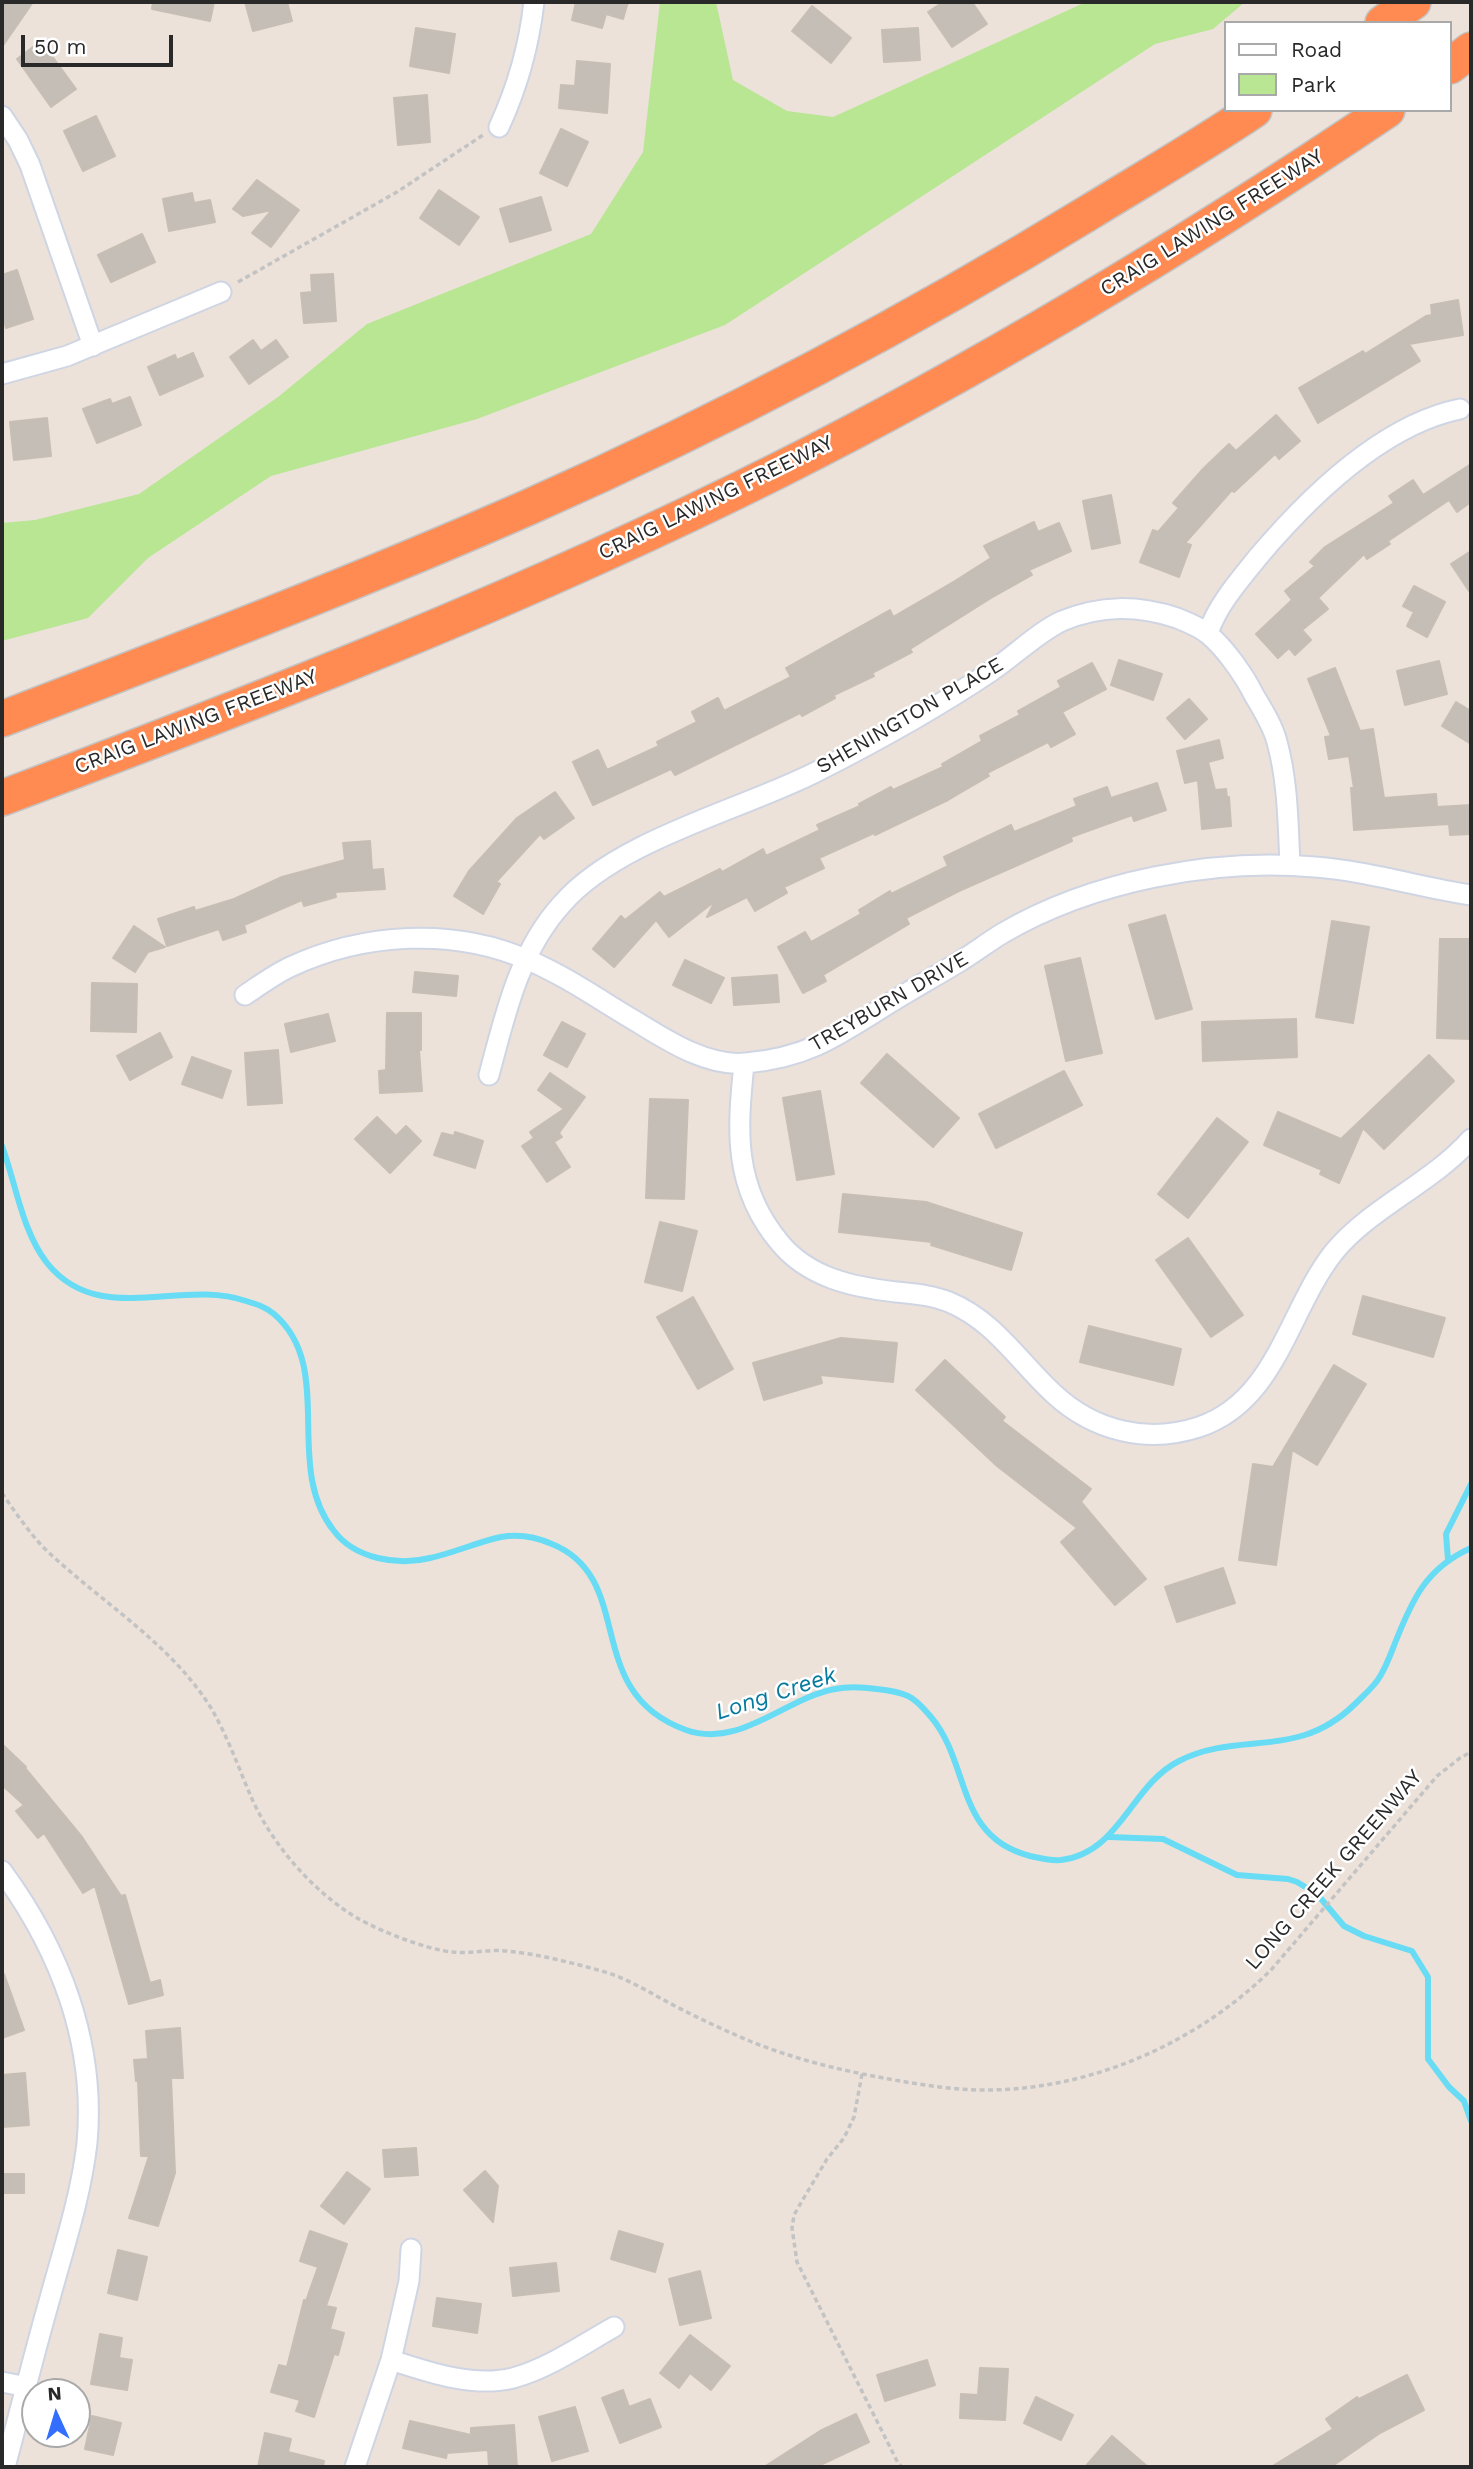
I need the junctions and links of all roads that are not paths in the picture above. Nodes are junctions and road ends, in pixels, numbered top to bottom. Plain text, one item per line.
1 (534, 2) edge
2 (1413, 2) edge
3 (1386, 21) edge
4 (1471, 51) edge
5 (1471, 61) edge
6 (1452, 65) edge
7 (1452, 71) edge
8 (1251, 112) edge
9 (1384, 112) edge
10 (2, 116) edge
11 (499, 127) road end
12 (221, 292) road end
13 (93, 345) junction
14 (2, 374) edge
15 (1460, 409) dead end
16 (1208, 633) junction
17 (2, 719) edge
18 (2, 798) edge
19 (1290, 865) junction
20 (1471, 895) edge
21 (525, 958) junction
22 (245, 995) dead end
23 (744, 1064) junction
24 (489, 1075) dead end
25 (1471, 1139) edge
26 (2, 1871) edge
27 (411, 2249) dead end
28 (614, 2327) dead end
29 (391, 2360) junction
30 (29, 2378) edge
31 (2, 2382) edge
32 (21, 2386) edge
33 (21, 2409) edge
34 (5, 2467) edge
35 (355, 2467) edge

1 - 11 street
2 - 3 highway
4 - 6 highway
5 - 7 highway
8 - 17 highway
9 - 18 highway, CRAIG LAWING FREEWAY
10 - 13 street
12 - 13 street
13 - 14 street
15 - 16 street
16 - 19 street, SHENINGTON PLACE
16 - 21 street, SHENINGTON PLACE
19 - 20 street, TREYBURN DRIVE
19 - 23 street, TREYBURN DRIVE
21 - 22 street, TREYBURN DRIVE
21 - 23 street, TREYBURN DRIVE
21 - 24 street, SHENINGTON PLACE
23 - 25 street
26 - 30 street
27 - 29 street
28 - 29 street
29 - 35 street
31 - 32 street
33 - 34 street

